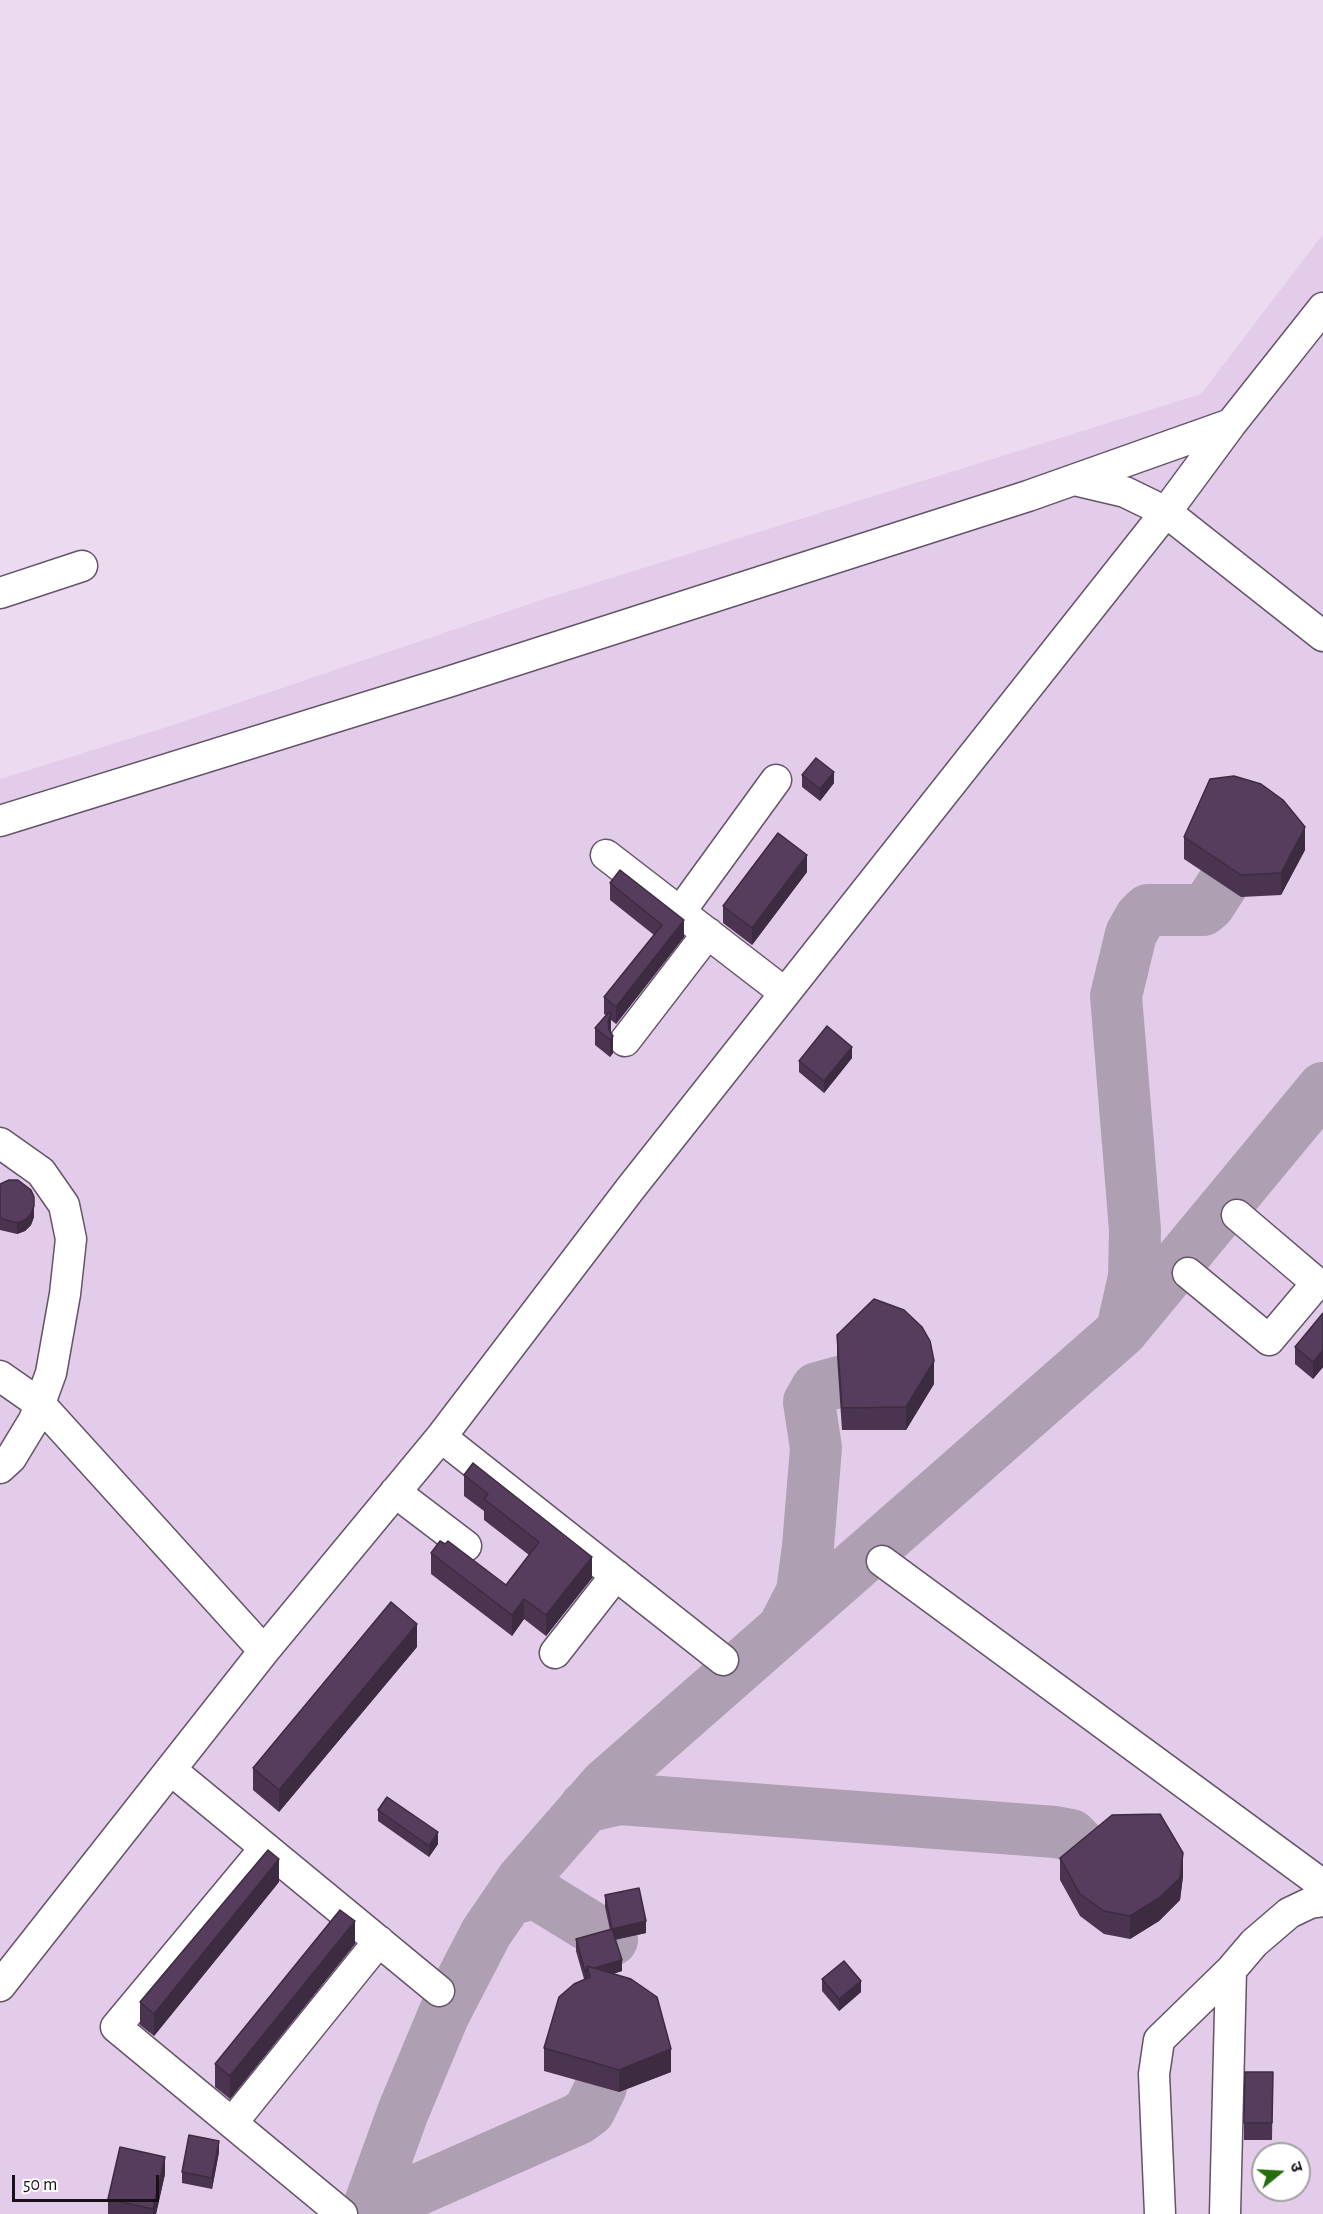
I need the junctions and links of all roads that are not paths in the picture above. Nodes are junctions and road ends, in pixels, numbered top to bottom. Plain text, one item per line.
1 (1323, 308) edge
2 (1231, 424) junction
3 (1074, 480) junction
4 (1166, 512) junction
5 (82, 566) dead end
6 (0, 593) edge
7 (1323, 636) edge
8 (776, 780) dead end
9 (0, 821) edge
10 (606, 855) dead end
11 (680, 912) junction
12 (708, 933) junction
13 (785, 993) junction
14 (625, 1041) dead end
15 (0, 1143) edge
16 (1236, 1215) dead end
17 (1188, 1273) dead end
18 (0, 1376) edge
19 (40, 1404) junction
20 (441, 1437) junction
21 (0, 1468) edge
22 (395, 1492) junction
23 (466, 1546) dead end
24 (882, 1561) dead end
25 (616, 1575) junction
26 (264, 1651) junction
27 (555, 1653) dead end
28 (723, 1660) dead end
29 (171, 1770) junction
30 (265, 1848) junction
31 (1323, 1885) edge
32 (1323, 1901) edge
33 (379, 1941) junction
34 (1231, 1970) junction
35 (0, 1986) edge
36 (439, 1991) dead end
37 (232, 2123) junction
38 (342, 2214) edge
39 (1160, 2214) edge
40 (1225, 2214) edge

1 - 2 lane
2 - 3 lane
2 - 4 lane
3 - 4 lane
3 - 9 lane
4 - 7 lane
4 - 13 lane
5 - 6 lane
8 - 11 lane
10 - 11 lane
11 - 12 lane
12 - 13 lane
12 - 14 lane
13 - 20 lane
15 - 19 lane
16 - 17 lane
18 - 19 lane
19 - 21 lane
19 - 26 lane
20 - 22 lane
20 - 25 lane
22 - 23 lane
22 - 26 lane
24 - 31 lane
25 - 27 lane
25 - 28 lane
26 - 29 lane
29 - 30 lane
29 - 35 lane
30 - 33 lane
30 - 37 lane
32 - 34 lane
33 - 36 lane
33 - 37 lane
34 - 39 lane
34 - 40 lane
37 - 38 lane

